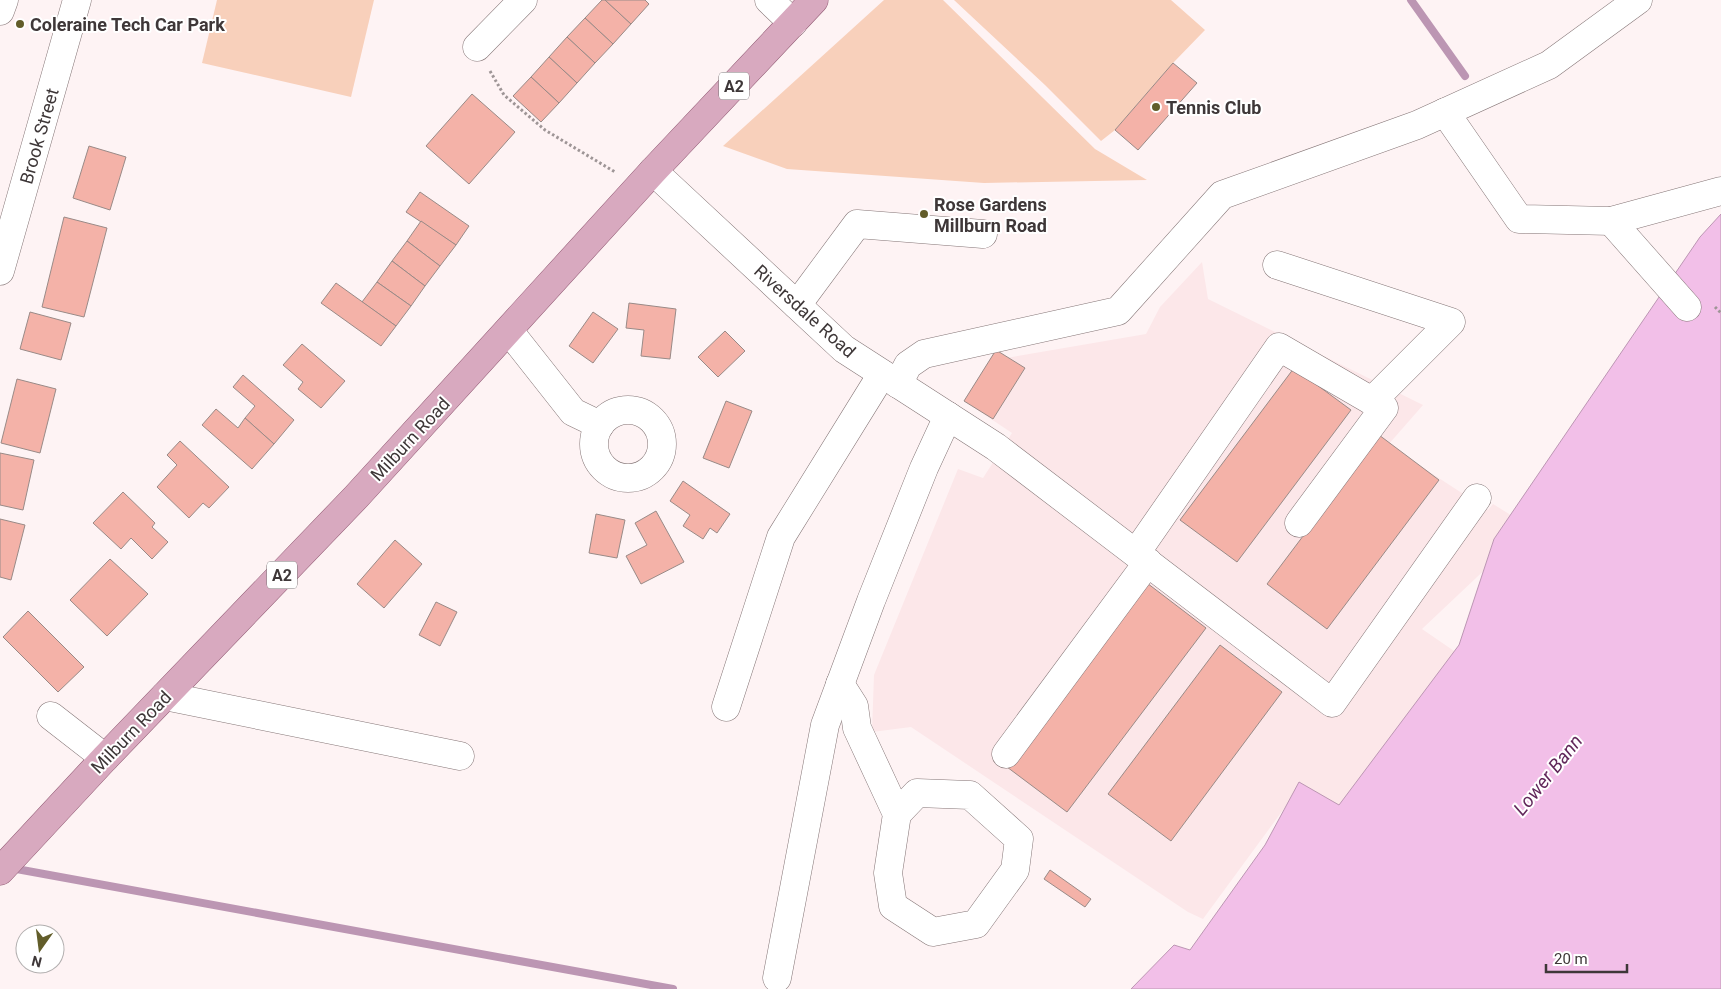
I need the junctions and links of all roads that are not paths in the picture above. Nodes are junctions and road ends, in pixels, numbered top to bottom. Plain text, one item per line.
1 (4, 0) edge
2 (77, 0) edge
3 (523, 0) edge
4 (769, 0) edge
5 (814, 0) edge
6 (1638, 0) edge
7 (0, 11) edge
8 (793, 23) junction
9 (477, 47) road end
10 (1445, 112) junction
11 (646, 179) junction
12 (1721, 191) edge
13 (1611, 221) junction
14 (983, 234) dead end
15 (1277, 265) dead end
16 (0, 271) edge
17 (797, 305) junction
18 (1687, 307) dead end
19 (509, 331) junction
20 (890, 379) junction
21 (1372, 401) junction
22 (948, 416) junction
23 (600, 425) dead end
24 (1477, 498) dead end
25 (1299, 523) dead end
26 (1142, 558) junction
27 (840, 684) junction
28 (165, 696) junction
29 (726, 707) dead end
30 (51, 716) dead end
31 (1006, 754) dead end
32 (460, 756) dead end
33 (105, 758) junction
34 (897, 814) junction
35 (0, 871) edge
36 (778, 978) dead end

1 - 7 street
2 - 16 street, Brook Street
3 - 9 street
4 - 8 street
5 - 8 main road, Milburn Road / A2
6 - 10 street
8 - 11 main road, Milburn Road / A2
10 - 13 street
10 - 20 street
11 - 17 street, Riversdale Road
11 - 19 main road, Milburn Road / A2
12 - 13 street
13 - 18 street
14 - 17 street
15 - 21 street
17 - 20 street, Riversdale Road
19 - 23 street
19 - 28 main road, Milburn Road / A2
20 - 22 street, Riversdale Road
20 - 29 street
21 - 25 street
21 - 26 street
22 - 26 street, Riversdale Road
22 - 27 street
24 - 26 street, Riversdale Road
26 - 31 street
27 - 34 street
27 - 36 street
28 - 32 street
28 - 33 main road, Milburn Road / A2
30 - 33 street
33 - 35 main road, Milburn Road / A2
34 - 34 street

